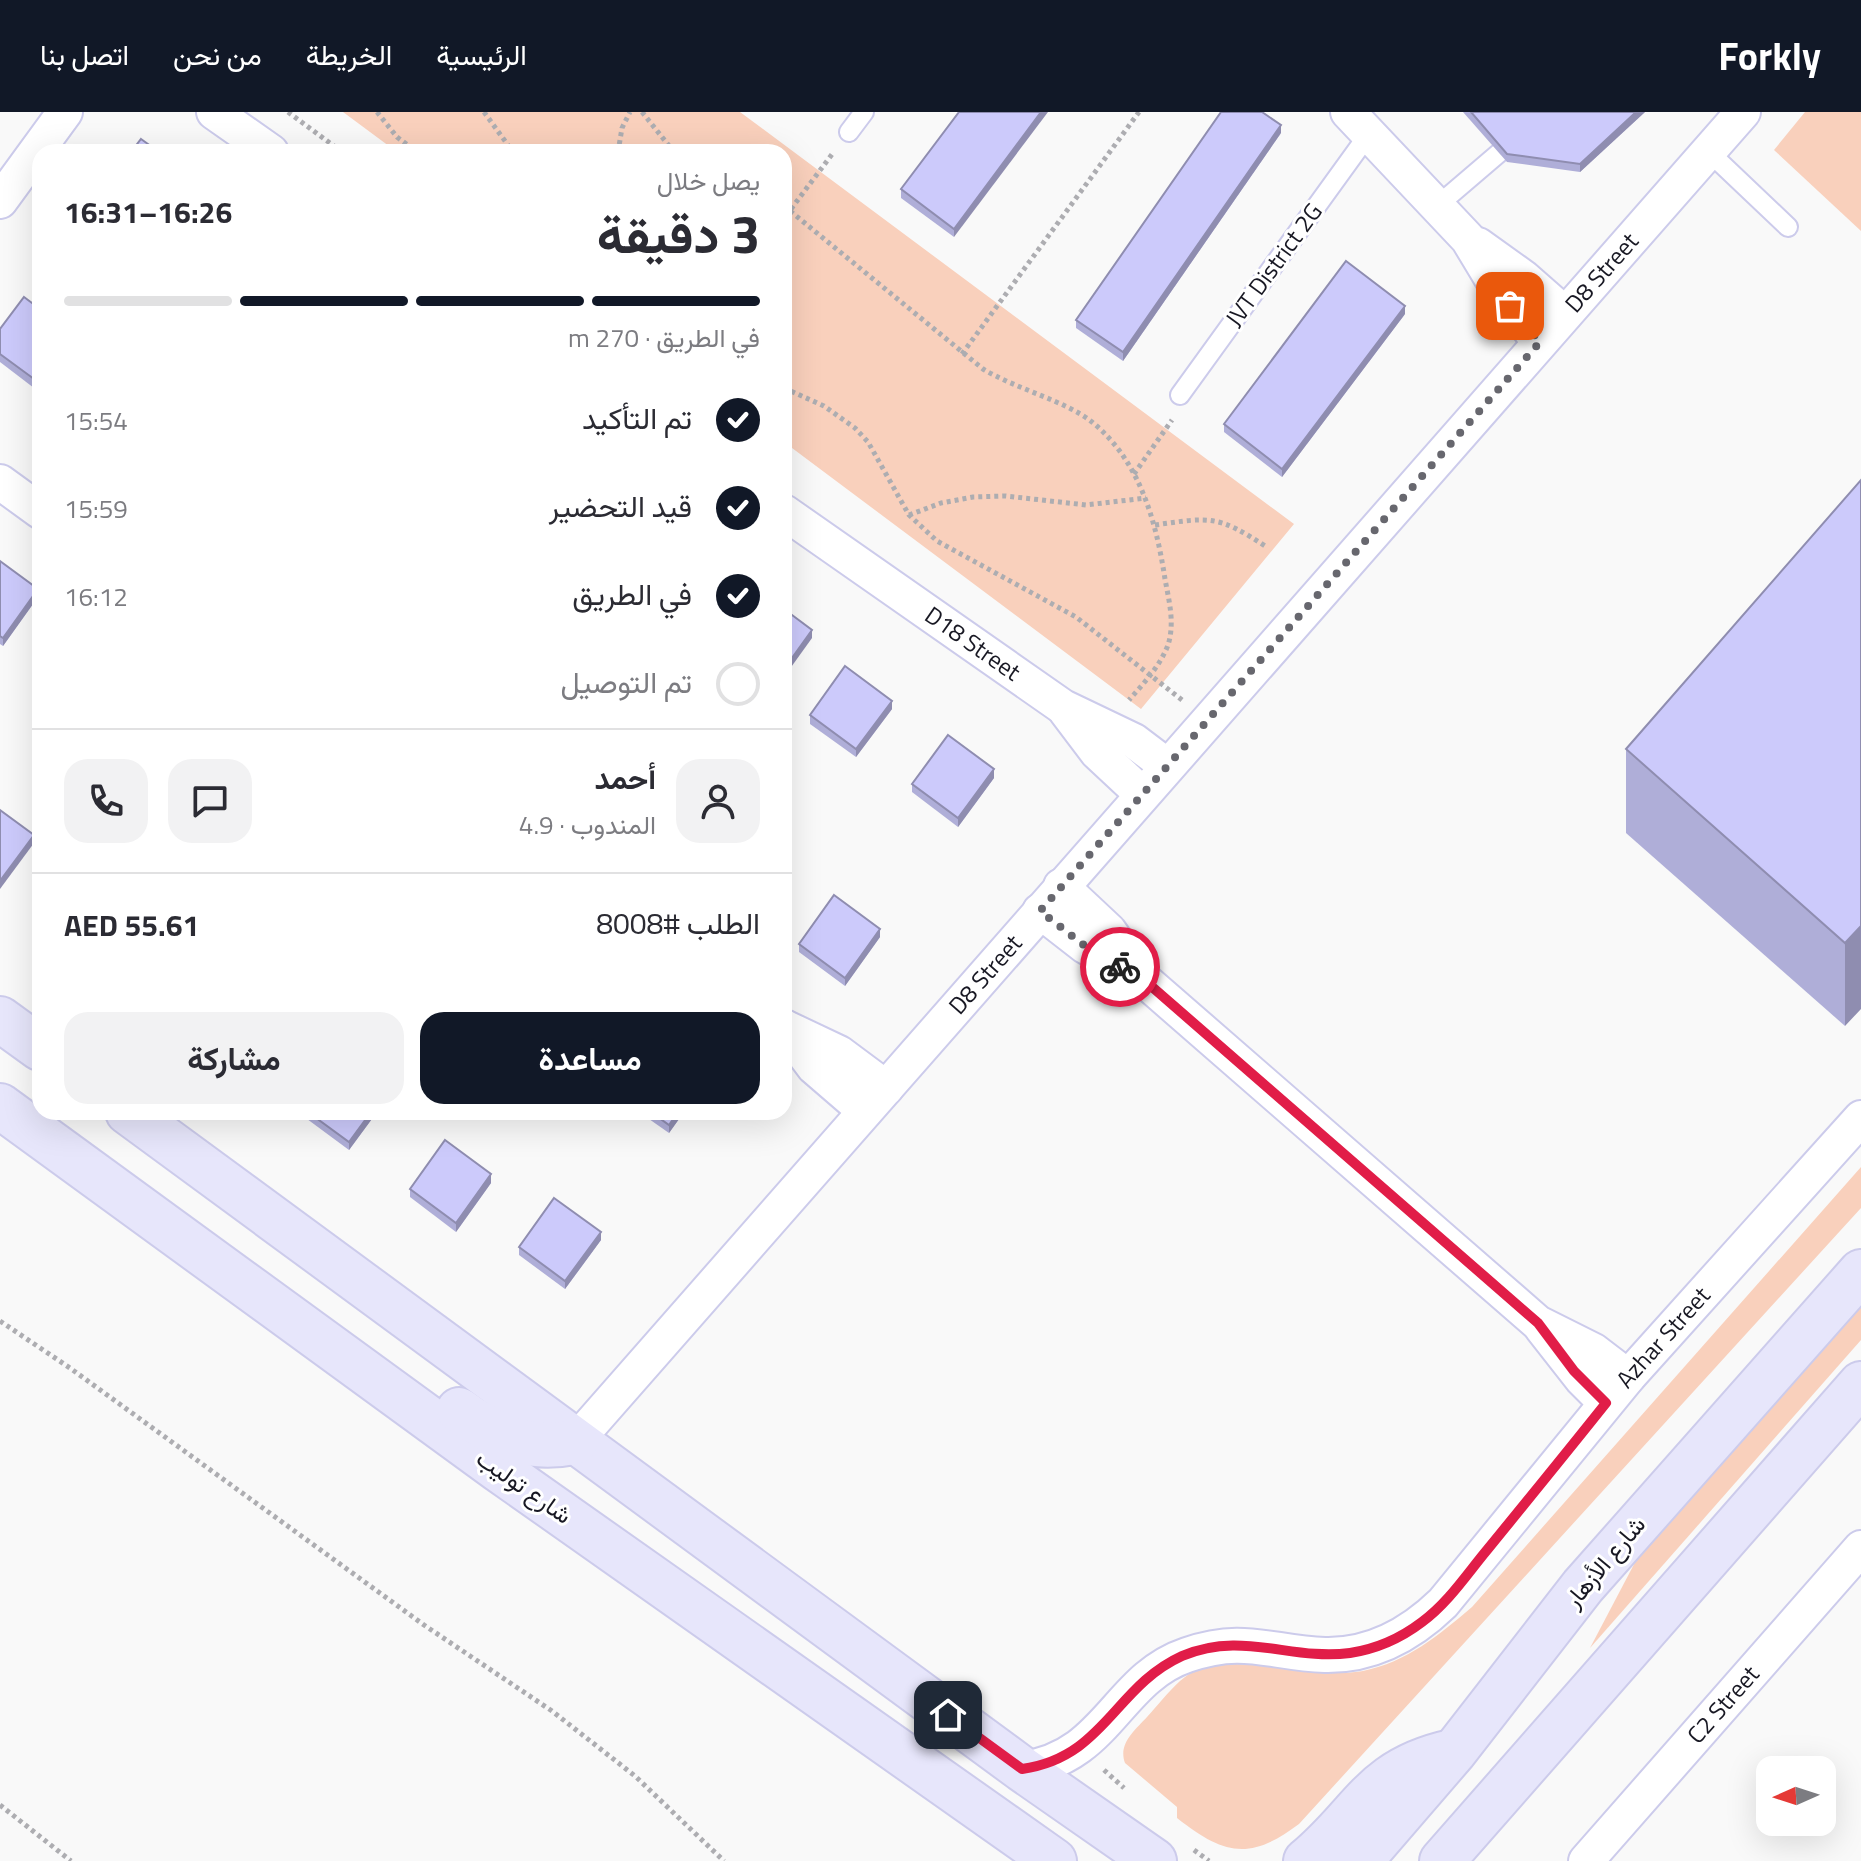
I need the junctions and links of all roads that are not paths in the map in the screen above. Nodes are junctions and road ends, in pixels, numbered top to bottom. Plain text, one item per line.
1 (65, 112) edge
2 (214, 112) edge
3 (864, 112) edge
4 (1743, 112) edge
5 (1358, 123) edge
6 (849, 132) road end
7 (42, 144) edge
8 (260, 144) edge
9 (1708, 151) junction
10 (1499, 153) edge
11 (32, 157) edge
12 (0, 201) edge
13 (1437, 206) junction
14 (1788, 227) dead end
15 (1468, 239) junction
16 (1565, 314) junction
17 (1540, 342) junction
18 (1180, 395) road end
19 (0, 482) edge
20 (32, 505) edge
21 (792, 518) edge
22 (1063, 707) junction
23 (1167, 766) junction
24 (1142, 794) junction
25 (1050, 898) junction
26 (0, 1019) edge
27 (792, 1038) edge
28 (32, 1042) edge
29 (876, 1100) junction
30 (0, 1106) edge
31 (1861, 1118) edge
32 (139, 1120) edge
33 (1861, 1272) edge
34 (1538, 1323) junction
35 (326, 1343) junction
36 (1628, 1377) junction
37 (1861, 1384) edge
38 (1606, 1403) junction
39 (575, 1442) junction
40 (1861, 1548) edge
41 (1454, 1752) junction
42 (1022, 1769) junction
43 (1020, 1844) edge
44 (1054, 1861) edge
45 (1154, 1861) edge
46 (1306, 1861) edge
47 (1360, 1861) edge
48 (1442, 1861) edge
49 (1586, 1861) edge

1 - 7 street
2 - 8 street
3 - 6 lane
4 - 9 street, D8 Street
5 - 13 street
5 - 18 lane, JVT District 2G
9 - 14 lane
9 - 16 street, D8 Street
10 - 13 lane
11 - 12 street
13 - 15 street
15 - 16 street
15 - 17 street
16 - 17 street, D8 Street
17 - 23 street, D8 Street
19 - 20 street
21 - 22 street, D18 Street
22 - 23 street, D18 Street
22 - 24 street
23 - 24 street, D8 Street
24 - 25 street, D8 Street
25 - 29 street, D8 Street
25 - 34 street
26 - 28 street
27 - 29 street
29 - 39 street, D8 Street
30 - 35 street, شارع توليب
31 - 36 street, Azhar Street
32 - 39 street
33 - 41 street, شارع الأزهار
34 - 36 street
34 - 38 street
35 - 39 street
35 - 43 street, شارع توليب
36 - 38 street, Azhar Street
37 - 48 street
38 - 42 street, Azhar Street
39 - 42 street
40 - 49 street, C2 Street
41 - 46 street
41 - 47 street, شارع الأزهار
42 - 45 street
43 - 44 street, شارع توليب

